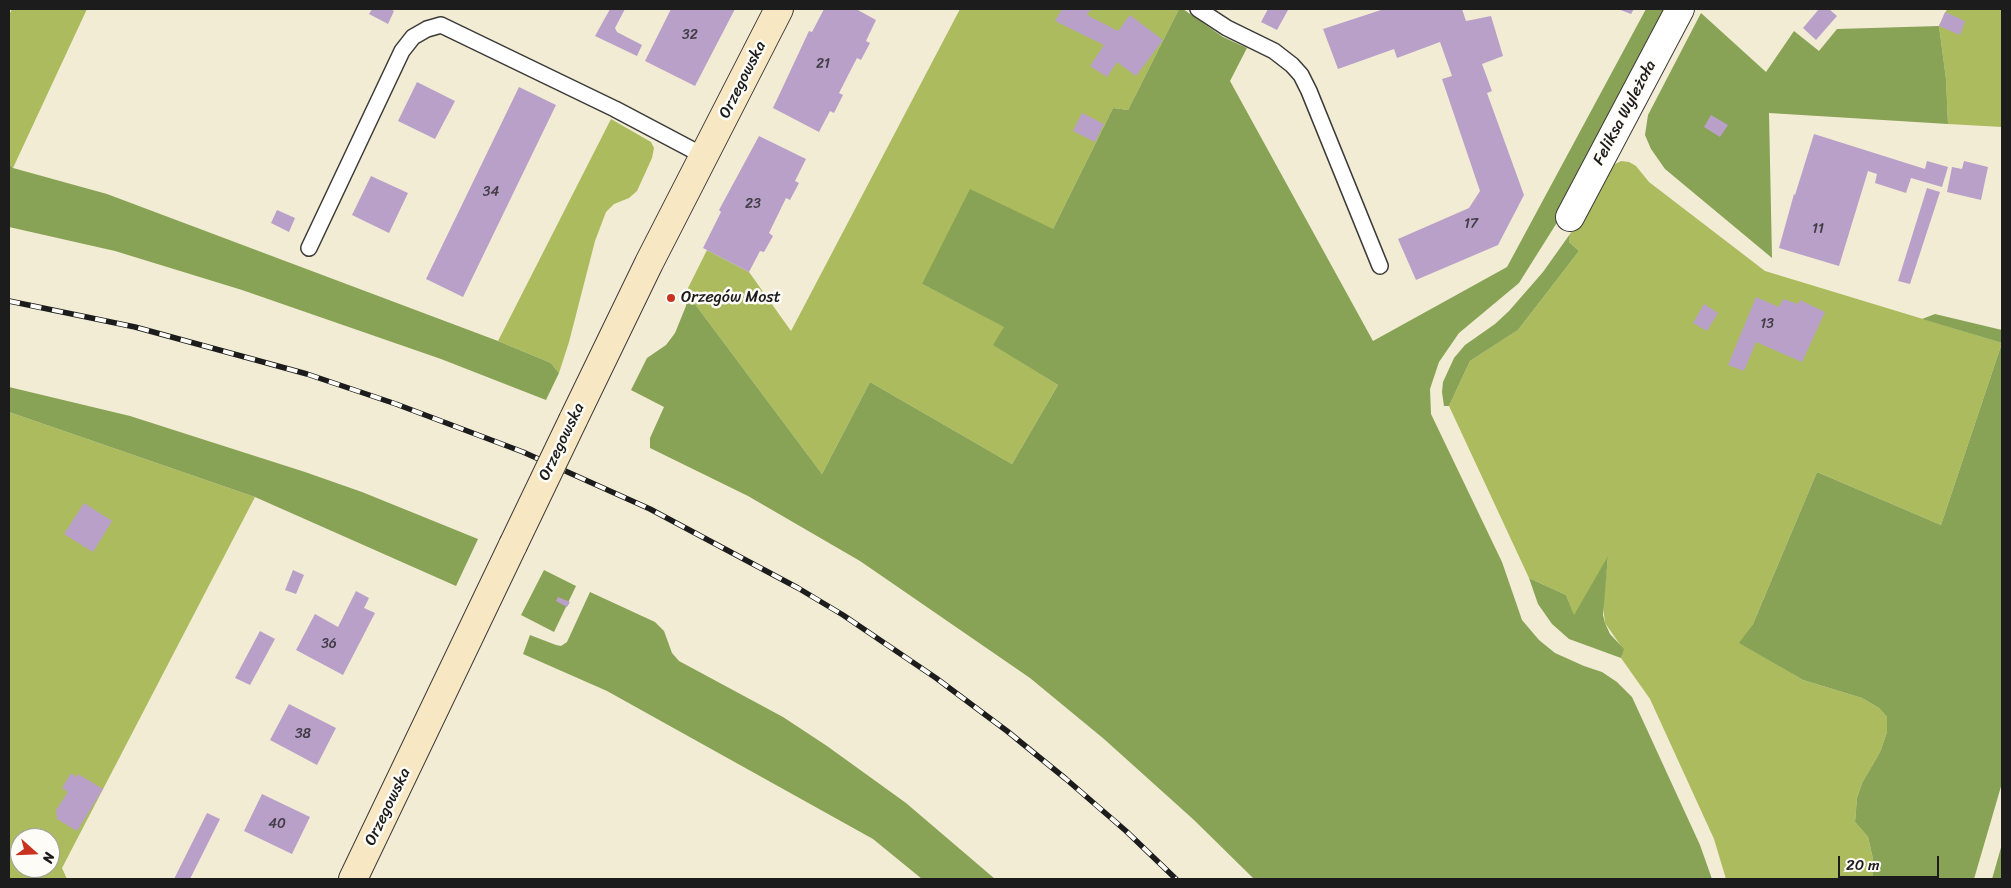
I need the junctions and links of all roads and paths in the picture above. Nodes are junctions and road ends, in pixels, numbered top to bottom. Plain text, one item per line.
1 (779, 9) edge
2 (1198, 9) edge
3 (1680, 9) edge
4 (704, 156) junction
5 (1570, 217) dead end
6 (309, 248) dead end
7 (1380, 266) dead end
8 (353, 879) edge

1 - 4 street, Orzegowska
2 - 7 lane
3 - 5 street, Feliksa Wyleżoła
4 - 6 lane
4 - 8 street, Orzegowska, bridge

